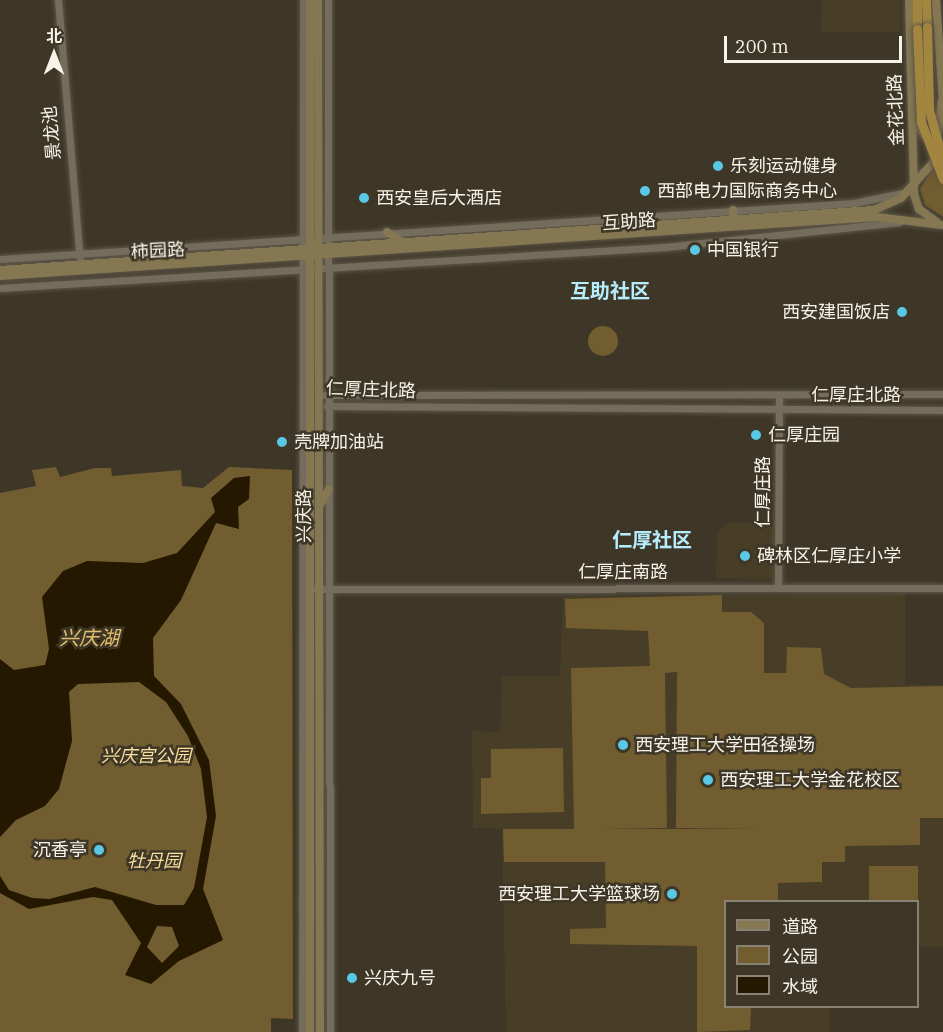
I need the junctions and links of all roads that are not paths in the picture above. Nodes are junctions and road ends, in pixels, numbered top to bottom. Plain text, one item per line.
1 (58, 0) edge
2 (303, 0) edge
3 (310, 0) edge
4 (318, 0) edge
5 (328, 0) edge
6 (909, 0) edge
7 (917, 0) edge
8 (926, 0) edge
9 (936, 0) edge
10 (922, 28) junction
11 (942, 103) edge
12 (911, 110) junction
13 (943, 154) edge
14 (943, 161) edge
15 (943, 179) edge
16 (914, 182) junction
17 (909, 191) junction
18 (733, 210) junction
19 (910, 220) junction
20 (734, 223) junction
21 (943, 225) edge
22 (387, 232) junction
23 (328, 236) junction
24 (309, 237) junction
25 (404, 243) junction
26 (329, 252) junction
27 (310, 253) junction
28 (77, 254) junction
29 (0, 259) edge
30 (80, 263) junction
31 (329, 266) junction
32 (310, 267) junction
33 (0, 270) edge
34 (0, 276) edge
35 (0, 288) edge
36 (310, 392) junction
37 (943, 394) edge
38 (329, 396) junction
39 (779, 397) junction
40 (314, 404) junction
41 (329, 406) junction
42 (778, 409) junction
43 (943, 410) edge
44 (329, 489) junction
45 (319, 506) junction
46 (778, 586) junction
47 (943, 588) edge
48 (311, 589) junction
49 (329, 589) junction
50 (302, 1032) edge
51 (310, 1032) edge
52 (320, 1032) edge
53 (330, 1032) edge

1 - 28 street, 景龙池
2 - 24 street
3 - 24 main road, 兴庆路
4 - 24 main road, 兴庆路
5 - 23 street
6 - 12 main road, 金花北路
7 - 10 highway
8 - 10 highway
9 - 11 main road
10 - 14 highway, bridge
10 - 15 highway, bridge
11 - 12 main road
12 - 16 main road, 金花北路
13 - 16 main road
16 - 17 main road
16 - 21 main road, 金花北路
17 - 18 street
17 - 20 main road, 互助路
18 - 20 main road
18 - 22 street
19 - 21 main road, 互助路
19 - 26 main road, 互助路
19 - 31 street
20 - 25 main road, 互助路
22 - 23 street
22 - 25 main road
23 - 24 street
23 - 26 street
24 - 27 main road, 兴庆路
24 - 27 street
24 - 28 street
25 - 26 main road, 互助路
26 - 27 main road, 互助路
26 - 31 street
27 - 30 main road, 柿园路
27 - 32 main road, 兴庆路
27 - 34 main road, 柿园路
28 - 29 street
28 - 30 street, 景龙池
30 - 33 main road, 柿园路
31 - 32 street
31 - 38 street
32 - 35 street
32 - 36 main road, 兴庆路
36 - 38 street, 仁厚庄北路
36 - 40 main road, 兴庆路
36 - 48 street
37 - 39 street, 仁厚庄北路
38 - 39 street, 仁厚庄北路
38 - 41 street
39 - 42 street, 仁厚庄路
40 - 41 street, 仁厚庄北路
40 - 45 main road, 兴庆路
40 - 48 main road, 兴庆路
41 - 42 street, 仁厚庄北路
41 - 44 street
42 - 43 street, 仁厚庄北路
42 - 46 street, 仁厚庄路
44 - 45 main road
44 - 49 street
45 - 48 main road, 兴庆路
46 - 47 street, 仁厚庄南路
46 - 49 street, 仁厚庄南路
48 - 49 street, 仁厚庄南路
48 - 50 street
48 - 51 main road, 兴庆路
48 - 52 main road, 兴庆路
49 - 53 street

